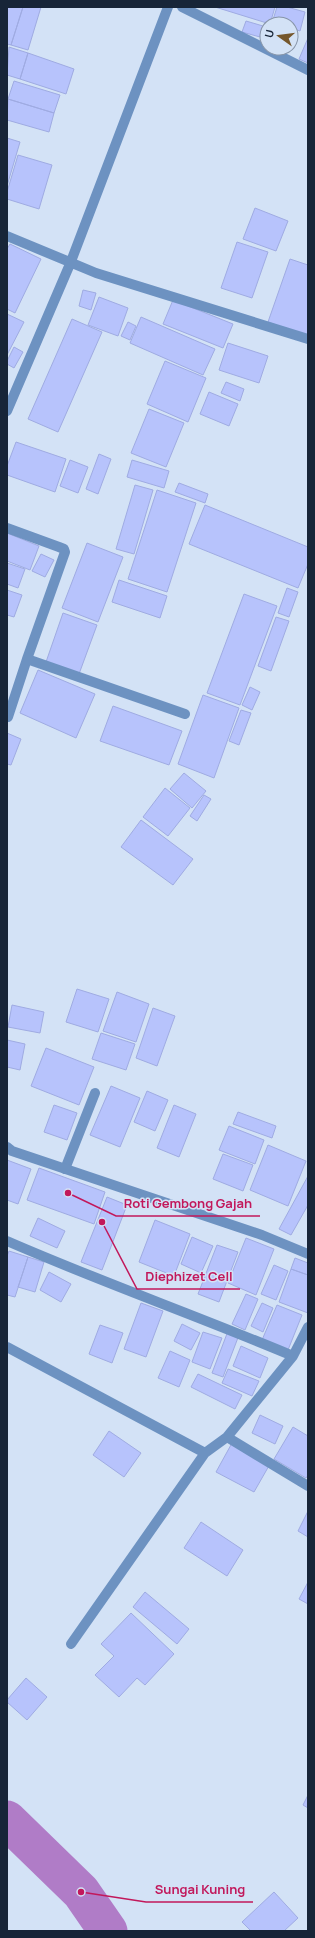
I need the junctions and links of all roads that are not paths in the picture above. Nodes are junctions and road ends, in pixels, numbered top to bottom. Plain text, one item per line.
1 (168, 7) edge
2 (182, 7) edge
3 (308, 70) edge
4 (7, 236) edge
5 (70, 264) junction
6 (308, 339) edge
7 (7, 411) edge
8 (7, 528) edge
9 (27, 659) junction
10 (185, 714) dead end
11 (8, 717) dead end
12 (95, 1093) dead end
13 (7, 1147) edge
14 (65, 1169) junction
15 (7, 1241) edge
16 (308, 1254) edge
17 (308, 1327) edge
18 (7, 1347) edge
19 (293, 1356) junction
20 (227, 1437) junction
21 (206, 1453) junction
22 (308, 1486) edge
23 (71, 1644) dead end

1 - 5 street
2 - 3 street
4 - 5 street
5 - 6 street
5 - 7 street
8 - 9 street
9 - 10 street
9 - 11 street
12 - 14 street
13 - 14 street
14 - 16 street
15 - 19 street
17 - 19 street
18 - 21 street
19 - 20 street
20 - 21 street
20 - 22 street
21 - 23 street

